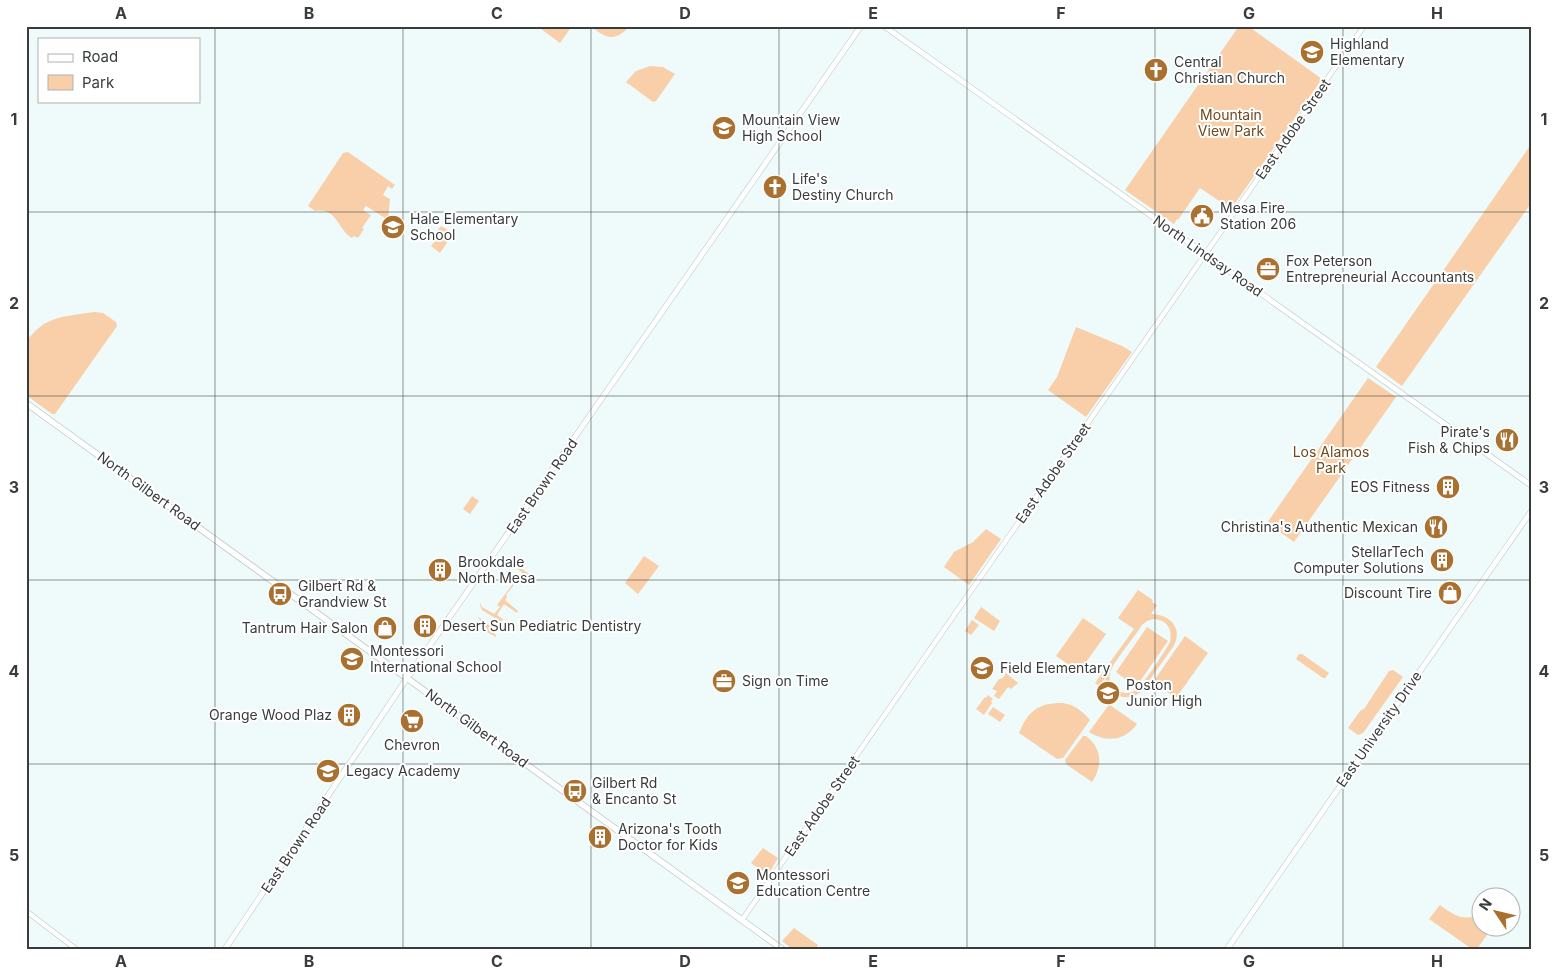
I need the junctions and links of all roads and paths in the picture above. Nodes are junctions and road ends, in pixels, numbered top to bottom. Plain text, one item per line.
1 (861, 26) edge
2 (884, 26) edge
3 (1364, 26) edge
4 (1206, 255) junction
5 (26, 403) edge
6 (1532, 486) edge
7 (1532, 510) edge
8 (408, 678) junction
9 (26, 911) edge
10 (742, 920) junction
11 (76, 949) edge
12 (225, 949) edge
13 (782, 949) edge
14 (1227, 949) edge

1 - 8 main road, East Brown Road
2 - 4 main road, North Lindsay Road
3 - 4 street, East Adobe Street
4 - 6 main road, North Lindsay Road
4 - 10 street, East Adobe Street
5 - 8 main road, North Gilbert Road
7 - 14 main road, East University Drive
8 - 10 main road, North Gilbert Road
8 - 12 main road, East Brown Road
9 - 11 street
10 - 13 main road, North Gilbert Road

